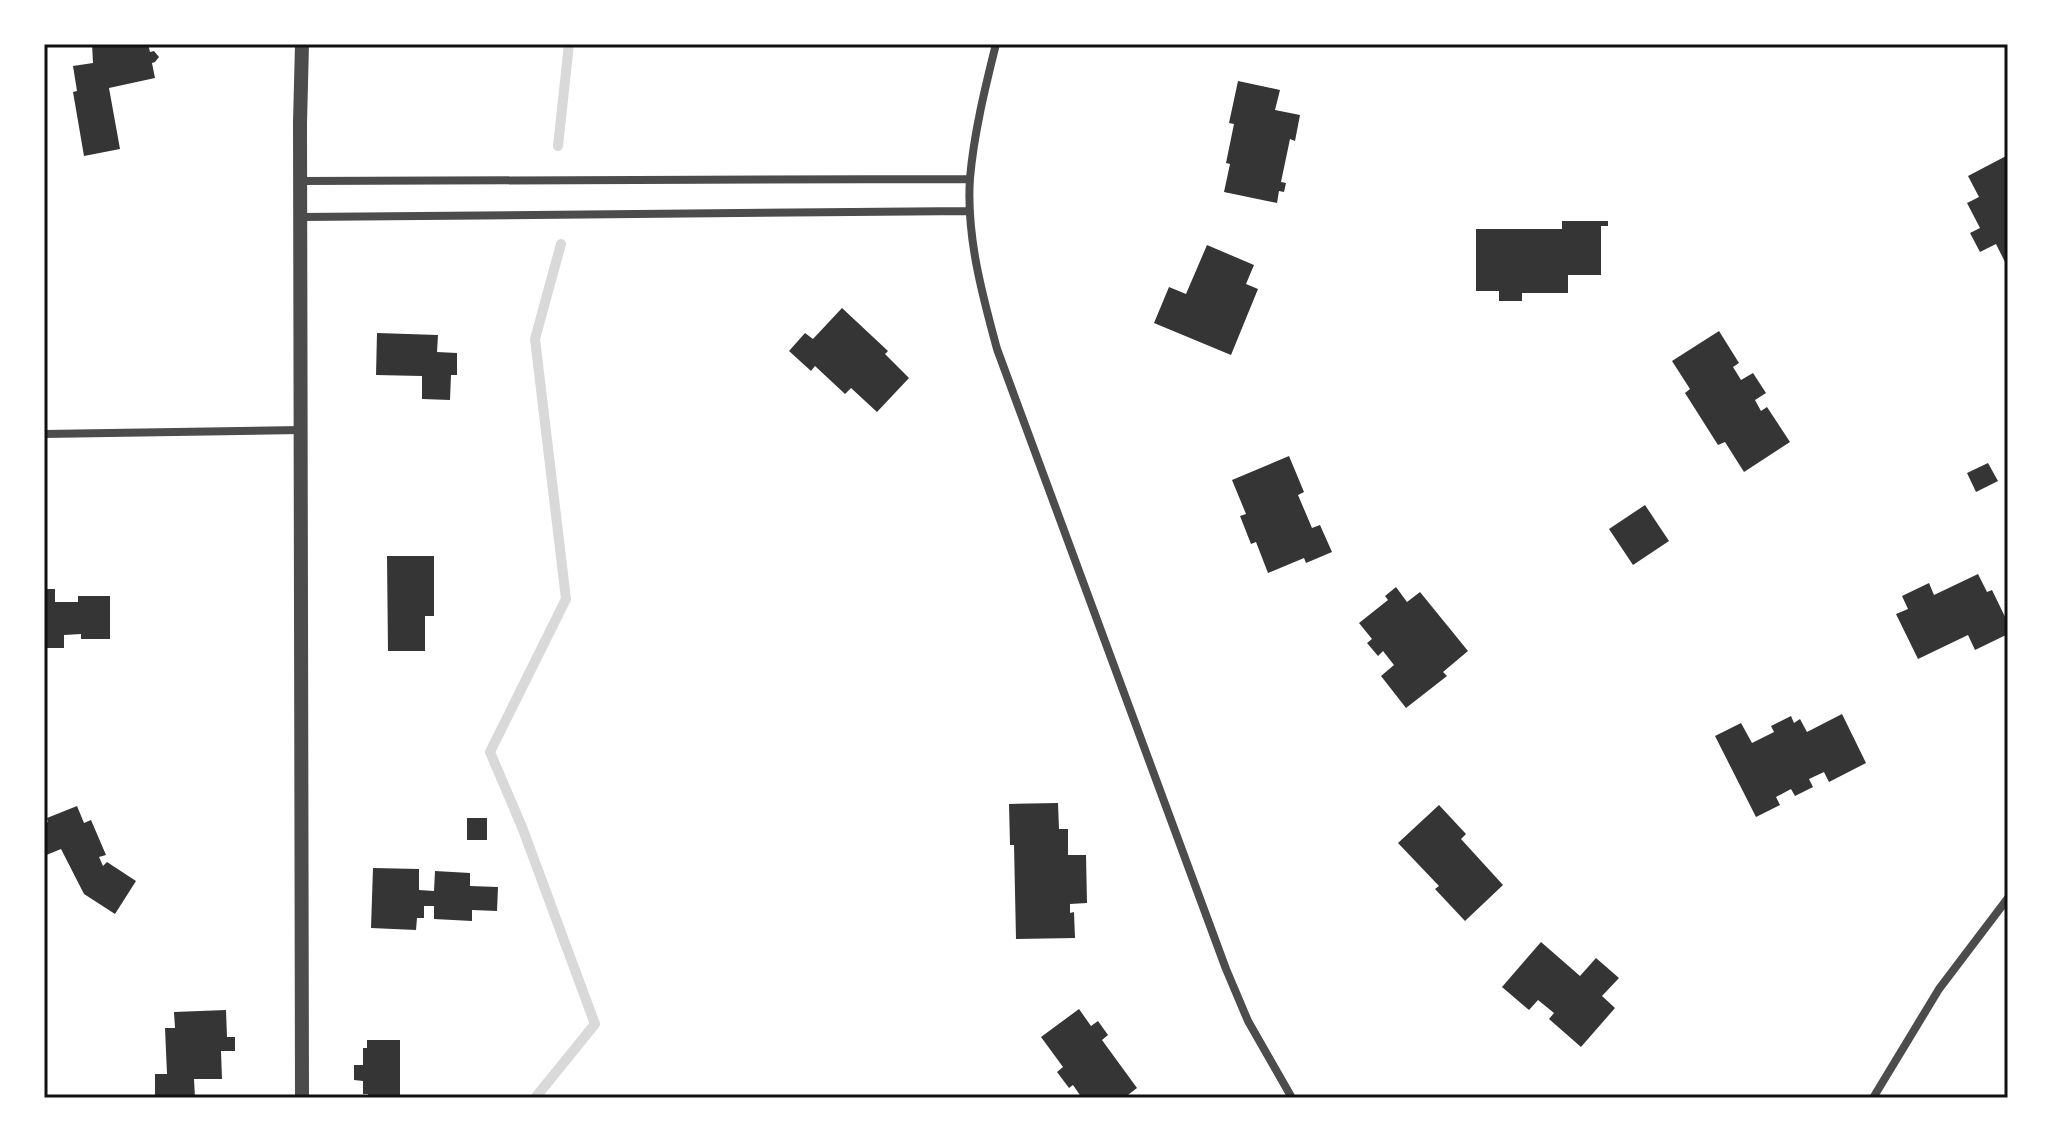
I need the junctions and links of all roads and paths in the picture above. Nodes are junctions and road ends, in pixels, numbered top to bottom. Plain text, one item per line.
1 (302, 44) edge
2 (996, 44) edge
3 (970, 179) junction
4 (300, 181) junction
5 (970, 211) junction
6 (301, 217) junction
7 (301, 430) junction
8 (44, 434) edge
9 (2008, 898) edge
10 (302, 1098) edge
11 (1292, 1098) edge
12 (1873, 1098) edge

1 - 4 street
2 - 3 street
3 - 4 street
3 - 5 street
4 - 6 street
5 - 6 street
5 - 11 street
6 - 7 street
7 - 8 street
7 - 10 street
9 - 12 street

